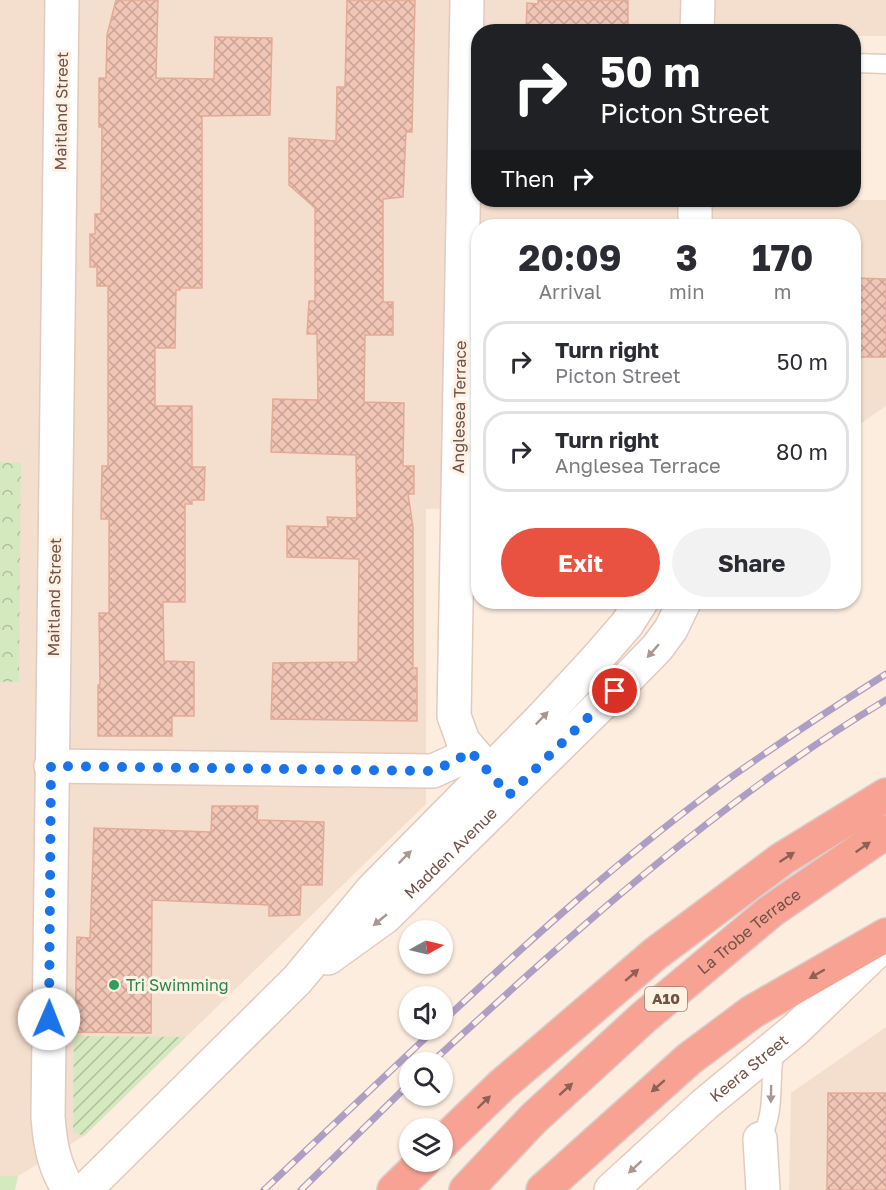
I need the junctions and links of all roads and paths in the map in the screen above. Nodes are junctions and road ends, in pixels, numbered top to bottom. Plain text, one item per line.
1 (62, 0) edge
2 (467, 0) edge
3 (698, 0) edge
4 (698, 24) edge
5 (861, 63) edge
6 (886, 64) edge
7 (636, 609) edge
8 (680, 609) edge
9 (51, 766) junction
10 (489, 772) junction
11 (886, 795) edge
12 (886, 831) edge
13 (886, 935) edge
14 (886, 942) edge
15 (775, 1047) junction
16 (453, 1132) edge
17 (760, 1138) joint
18 (413, 1172) edge
19 (69, 1190) edge
20 (85, 1190) edge
21 (394, 1190) edge
22 (466, 1190) edge
23 (543, 1190) edge
24 (611, 1190) edge
25 (763, 1190) edge

1 - 9 street, Maitland Street
2 - 10 street, Anglesea Terrace
3 - 4 street
5 - 6 lane
10 -> 7 street, Madden Avenue
8 -> 10 street, Madden Avenue
9 - 10 street
9 - 19 street, Maitland Street
10 - 20 street, Madden Avenue
16 -> 11 highway
22 -> 12 highway, La Trobe Terrace / A10
13 -> 23 highway
14 - 15 street, Keera Street
15 -> 17 lane
15 -> 24 street, Keera Street
17 - 25 street
18 - 21 highway

